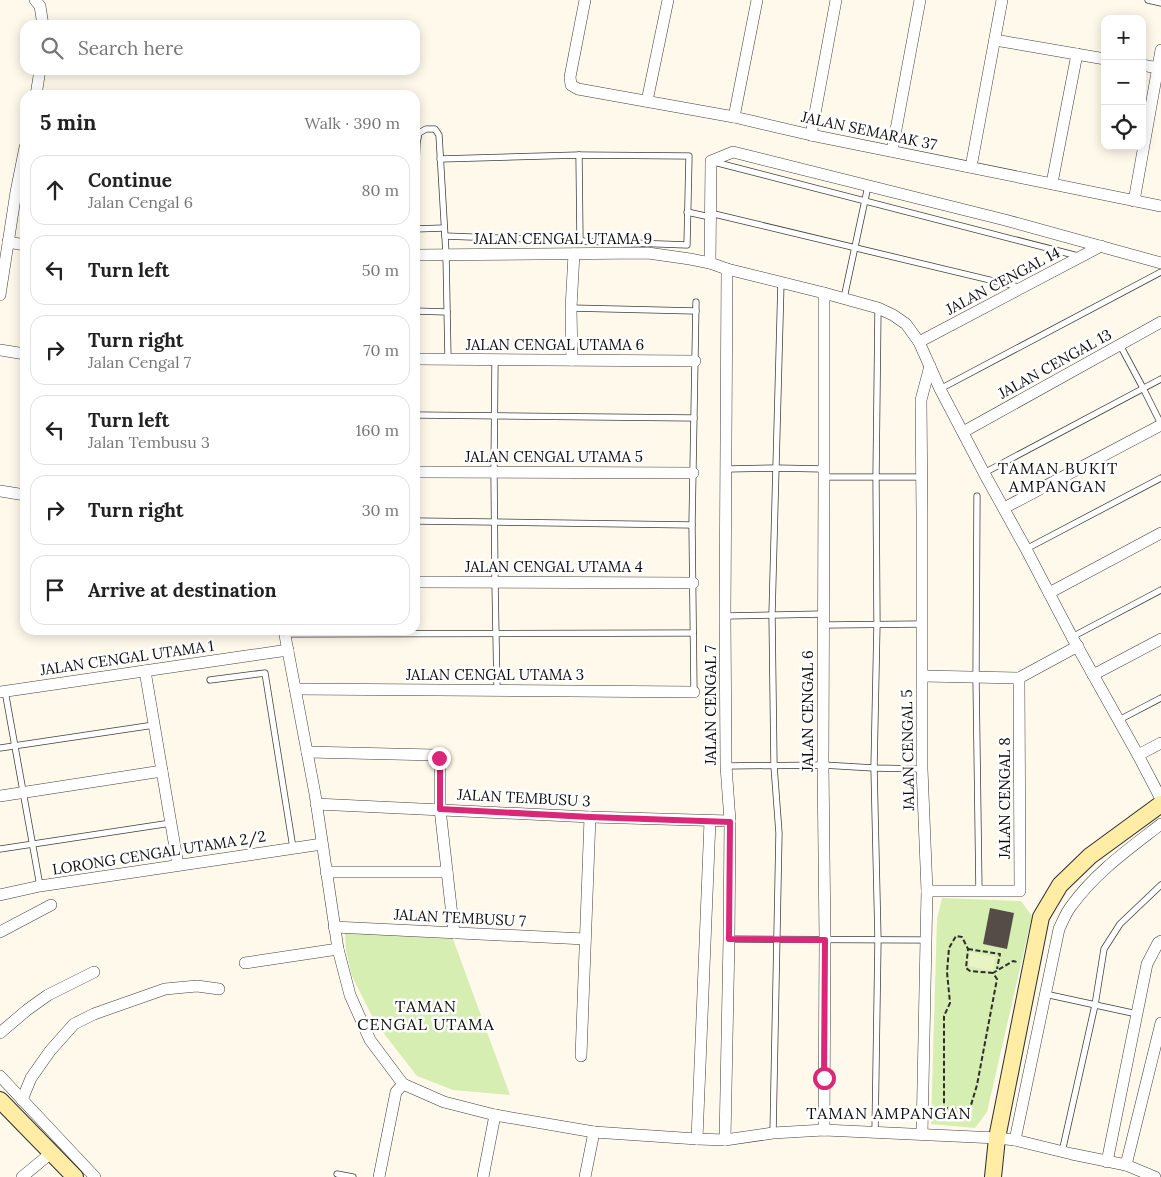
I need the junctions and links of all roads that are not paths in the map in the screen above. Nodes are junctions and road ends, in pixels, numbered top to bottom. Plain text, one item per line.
1 (35, 0) edge
2 (585, 0) edge
3 (668, 0) edge
4 (757, 0) edge
5 (836, 0) edge
6 (920, 0) edge
7 (1002, 0) edge
8 (1148, 0) edge
9 (1161, 3) edge
10 (42, 20) edge
11 (995, 40) junction
12 (1161, 50) edge
13 (1077, 54) junction
14 (1101, 58) edge
15 (1146, 66) edge
16 (1158, 68) junction
17 (39, 75) edge
18 (37, 90) edge
19 (647, 101) junction
20 (734, 117) junction
21 (420, 132) edge
22 (811, 134) junction
23 (892, 151) junction
24 (579, 155) junction
25 (440, 159) junction
26 (711, 161) junction
27 (971, 166) junction
28 (20, 172) edge
29 (1052, 184) junction
30 (868, 186) junction
31 (864, 201) junction
32 (1134, 201) junction
33 (1161, 206) edge
34 (687, 212) junction
35 (710, 215) junction
36 (444, 228) junction
37 (420, 229) edge
38 (445, 236) junction
39 (580, 240) junction
40 (8, 242) junction
41 (20, 244) edge
42 (1101, 246) junction
43 (854, 247) junction
44 (446, 254) junction
45 (574, 254) junction
46 (420, 255) edge
47 (1080, 257) junction
48 (710, 263) junction
49 (1161, 263) edge
50 (727, 269) junction
51 (1161, 272) edge
52 (781, 282) junction
53 (1022, 288) junction
54 (824, 293) junction
55 (0, 295) edge
56 (844, 298) junction
57 (696, 302) dead end
58 (571, 308) junction
59 (878, 308) junction
60 (420, 311) edge
61 (696, 311) junction
62 (447, 312) junction
63 (1161, 322) edge
64 (919, 342) junction
65 (1120, 345) junction
66 (0, 350) edge
67 (20, 353) edge
68 (420, 359) edge
69 (448, 359) junction
70 (495, 360) junction
71 (572, 360) junction
72 (695, 361) junction
73 (930, 366) junction
74 (1161, 379) edge
75 (1144, 388) junction
76 (940, 389) junction
77 (420, 415) edge
78 (494, 416) junction
79 (694, 418) junction
80 (1161, 425) edge
81 (963, 432) junction
82 (776, 468) junction
83 (726, 469) junction
84 (420, 472) edge
85 (494, 472) junction
86 (692, 473) junction
87 (824, 473) junction
88 (984, 473) junction
89 (876, 477) junction
90 (922, 477) junction
91 (1161, 478) edge
92 (0, 491) edge
93 (20, 494) edge
94 (977, 496) dead end
95 (1004, 508) junction
96 (420, 521) edge
97 (494, 522) junction
98 (692, 525) junction
99 (1161, 533) edge
100 (1026, 549) junction
101 (420, 582) edge
102 (494, 582) junction
103 (693, 583) junction
104 (1161, 590) edge
105 (1048, 593) junction
106 (772, 614) junction
107 (725, 616) junction
108 (824, 619) junction
109 (877, 624) junction
110 (922, 624) junction
111 (420, 633) edge
112 (693, 633) junction
113 (496, 634) junction
114 (286, 635) edge
115 (1161, 639) edge
116 (1075, 642) junction
117 (288, 650) junction
118 (145, 671) junction
119 (1093, 675) junction
120 (923, 676) junction
121 (976, 678) junction
122 (1019, 678) junction
123 (210, 680) dead end
124 (295, 689) junction
125 (497, 690) junction
126 (3, 692) edge
127 (694, 692) joint
128 (1161, 698) edge
129 (1118, 720) junction
130 (154, 725) junction
131 (1161, 742) edge
132 (15, 746) junction
133 (0, 748) edge
134 (307, 752) junction
135 (1138, 755) junction
136 (823, 765) junction
137 (726, 766) junction
138 (774, 766) junction
139 (874, 768) junction
140 (922, 769) junction
141 (162, 771) junction
142 (24, 793) junction
143 (0, 796) edge
144 (1161, 799) edge
145 (316, 804) junction
146 (1161, 804) edge
147 (440, 809) junction
148 (590, 817) junction
149 (710, 821) junction
150 (730, 822) junction
151 (171, 823) junction
152 (1161, 824) edge
153 (33, 844) junction
154 (322, 844) junction
155 (293, 848) junction
156 (0, 849) edge
157 (178, 865) junction
158 (326, 872) junction
159 (447, 872) junction
160 (1161, 885) edge
161 (40, 886) junction
162 (927, 891) junction
163 (980, 891) junction
164 (0, 895) edge
165 (51, 905) dead end
166 (334, 927) junction
167 (0, 932) edge
168 (454, 932) junction
169 (585, 939) junction
170 (729, 939) junction
171 (777, 940) junction
172 (825, 940) junction
173 (878, 940) junction
174 (926, 940) junction
175 (1161, 941) edge
176 (338, 949) junction
177 (245, 963) dead end
178 (94, 972) dead end
179 (219, 988) dead end
180 (1045, 994) junction
181 (1095, 1005) junction
182 (1137, 1014) junction
183 (1161, 1023) edge
184 (0, 1033) edge
185 (581, 1056) dead end
186 (0, 1076) edge
187 (403, 1084) junction
188 (0, 1100) edge
189 (22, 1100) junction
190 (495, 1114) junction
191 (824, 1130) junction
192 (594, 1132) junction
193 (773, 1133) junction
194 (875, 1133) junction
195 (922, 1134) junction
196 (998, 1138) junction
197 (696, 1139) junction
198 (725, 1140) junction
199 (1015, 1140) junction
200 (1062, 1152) junction
201 (51, 1153) junction
202 (1107, 1162) junction
203 (1126, 1165) junction
204 (337, 1174) dead end
205 (22, 1177) edge
206 (75, 1177) edge
207 (95, 1177) edge
208 (353, 1177) edge
209 (379, 1177) edge
210 (483, 1177) edge
211 (585, 1177) edge
212 (993, 1177) edge
213 (1155, 1177) edge

1 - 10 street
2 - 19 street, JALAN SEMARAK 37
3 - 19 street
4 - 20 street
5 - 22 street
6 - 23 street
7 - 11 street
8 - 9 lane
11 - 13 street
11 - 27 street
12 - 16 street
13 - 14 street
13 - 29 street
15 - 16 street
16 - 32 street
17 - 18 street
19 - 20 street, JALAN SEMARAK 37
20 - 22 street, JALAN SEMARAK 37
21 - 25 lane
22 - 23 street, JALAN SEMARAK 37
23 - 27 street, JALAN SEMARAK 37
24 - 25 lane
24 - 34 lane
24 - 39 lane
25 - 36 lane
26 - 30 street
26 - 31 lane
26 - 35 street
27 - 29 street, JALAN SEMARAK 37
28 - 40 street
29 - 32 street, JALAN SEMARAK 37
30 - 31 lane
30 - 42 street
31 - 43 lane
31 - 47 lane
32 - 33 street, JALAN SEMARAK 37
34 - 35 lane
34 - 39 lane
35 - 43 lane
35 - 48 street
36 - 37 lane
36 - 38 lane
38 - 39 lane
38 - 44 lane
40 - 41 street
40 - 55 street
42 - 47 street, JALAN CENGAL 14
42 - 49 street
43 - 53 lane
43 - 56 lane
44 - 45 street, JALAN CENGAL UTAMA 9
44 - 46 street, JALAN CENGAL UTAMA 9
44 - 62 lane
45 - 48 street, JALAN CENGAL UTAMA 9
45 - 58 street
47 - 53 street, JALAN CENGAL 14
48 - 50 street, JALAN CENGAL UTAMA 9
50 - 52 street, JALAN CENGAL UTAMA 9
50 - 83 street, JALAN CENGAL 7
51 - 76 lane
52 - 54 street, JALAN CENGAL UTAMA 9
52 - 82 lane
53 - 64 street, JALAN CENGAL 14
54 - 56 street, JALAN CENGAL UTAMA 9
54 - 87 street, JALAN CENGAL 6
56 - 59 street, JALAN CENGAL UTAMA 9
57 - 61 lane
58 - 61 lane
58 - 71 street
59 - 64 street, JALAN CENGAL UTAMA 9
59 - 89 lane
60 - 62 lane
61 - 72 lane
62 - 69 lane
63 - 65 street, JALAN CENGAL 13
64 - 73 street, JALAN CENGAL UTAMA 9
65 - 75 lane
65 - 81 street, JALAN CENGAL 13
66 - 67 street
68 - 69 street, JALAN CENGAL UTAMA 6
69 - 70 street, JALAN CENGAL UTAMA 6
70 - 71 street, JALAN CENGAL UTAMA 6
70 - 78 lane
71 - 72 street, JALAN CENGAL UTAMA 6
72 - 79 lane
73 - 76 street, JALAN CENGAL UTAMA 9
73 - 90 street, JALAN CENGAL 5
74 - 75 lane
75 - 80 lane
75 - 88 lane
76 - 81 street, JALAN CENGAL UTAMA 9
77 - 78 lane
78 - 79 lane
78 - 85 lane
79 - 86 lane
80 - 95 street
81 - 88 street, JALAN CENGAL UTAMA 9
82 - 83 lane
82 - 87 lane
82 - 106 lane
83 - 107 street, JALAN CENGAL 7
84 - 85 street, JALAN CENGAL UTAMA 5
85 - 86 street, JALAN CENGAL UTAMA 5
85 - 97 lane
86 - 98 lane
87 - 89 lane
87 - 108 street, JALAN CENGAL 6
88 - 95 street, JALAN CENGAL UTAMA 9
89 - 90 lane
89 - 109 lane
90 - 110 street, JALAN CENGAL 5
91 - 100 lane
92 - 93 street
94 - 121 lane
95 - 100 street, JALAN CENGAL UTAMA 9
96 - 97 lane
97 - 98 lane
97 - 102 lane
98 - 103 lane
99 - 105 street
100 - 105 street, JALAN CENGAL UTAMA 9
101 - 102 street, JALAN CENGAL UTAMA 4
102 - 103 street, JALAN CENGAL UTAMA 4
102 - 113 lane
103 - 112 lane
104 - 116 lane
105 - 116 street, JALAN CENGAL UTAMA 9
106 - 107 lane
106 - 108 lane
106 - 138 lane
107 - 137 street, JALAN CENGAL 7
108 - 109 lane
108 - 136 street, JALAN CENGAL 6
109 - 110 lane
109 - 139 lane
110 - 120 street, JALAN CENGAL 5
111 - 113 lane
112 - 113 lane
112 - 127 lane
113 - 125 lane
114 - 117 street
115 - 119 street
116 - 119 street, JALAN CENGAL UTAMA 9
116 - 122 street
117 - 118 street, JALAN CENGAL UTAMA 1
117 - 124 street
118 - 126 street, JALAN CENGAL UTAMA 1
118 - 130 street
119 - 129 street, JALAN CENGAL UTAMA 9
120 - 121 street
120 - 140 street, JALAN CENGAL 5
121 - 122 street
121 - 163 lane
122 - 163 street, JALAN CENGAL 8
123 - 155 lane
124 - 125 street, JALAN CENGAL UTAMA 3
124 - 134 street
125 - 127 street, JALAN CENGAL UTAMA 3
126 - 132 lane
128 - 129 lane
129 - 135 street, JALAN CENGAL UTAMA 9
130 - 132 lane
130 - 141 street
131 - 135 street
132 - 133 lane
132 - 142 lane
134 - 145 street
134 - 147 street
135 - 144 street, JALAN CENGAL UTAMA 9
136 - 138 lane
136 - 139 lane
136 - 172 street, JALAN CENGAL 6
137 - 138 lane
137 - 150 street, JALAN CENGAL 7
138 - 171 lane
139 - 140 lane
139 - 173 lane
140 - 162 street, JALAN CENGAL 5
141 - 142 street
141 - 151 street
142 - 143 street
142 - 153 lane
145 - 147 street, JALAN TEMBUSU 3
145 - 154 street
146 - 196 street
147 - 148 street, JALAN TEMBUSU 3
147 - 159 street
148 - 149 street, JALAN TEMBUSU 3
148 - 169 street
149 - 150 street, JALAN TEMBUSU 3
149 - 197 street
150 - 170 street, JALAN CENGAL 7
151 - 153 lane
151 - 157 street
152 - 180 street
153 - 156 lane
153 - 161 lane
154 - 155 street, LORONG CENGAL UTAMA 2/2
154 - 158 street
155 - 157 street, LORONG CENGAL UTAMA 2/2
157 - 161 street, LORONG CENGAL UTAMA 2/2
158 - 159 street
158 - 166 street
159 - 168 street
160 - 181 lane
161 - 164 street, LORONG CENGAL UTAMA 2/2
162 - 163 street, JALAN CENGAL 8
162 - 174 street, JALAN CENGAL 5
165 - 167 street
166 - 168 street, JALAN TEMBUSU 7
166 - 176 street
168 - 169 street, JALAN TEMBUSU 7
169 - 185 street
170 - 171 lane
170 - 198 street, JALAN CENGAL 7
171 - 172 lane
171 - 193 lane
172 - 173 lane
172 - 191 street, JALAN CENGAL 6
173 - 174 lane
173 - 194 lane
174 - 195 street, JALAN CENGAL 5
175 - 182 street
176 - 177 street
176 - 187 street
178 - 184 street
179 - 189 street
180 - 181 lane
180 - 199 street
181 - 182 lane
181 - 200 lane
182 - 202 street
183 - 203 street
186 - 189 street
187 - 190 street
187 - 209 street
188 - 201 street
189 - 207 street
190 - 192 street
190 - 210 street
191 - 193 street
191 - 194 street
192 - 197 street
192 - 211 street
193 - 198 street
194 - 195 street
195 - 196 street
196 - 199 street
196 - 212 street
197 - 198 street
199 - 200 street
200 - 202 street
201 - 205 street
201 - 206 street
202 - 203 street
203 - 213 street
204 - 208 lane

